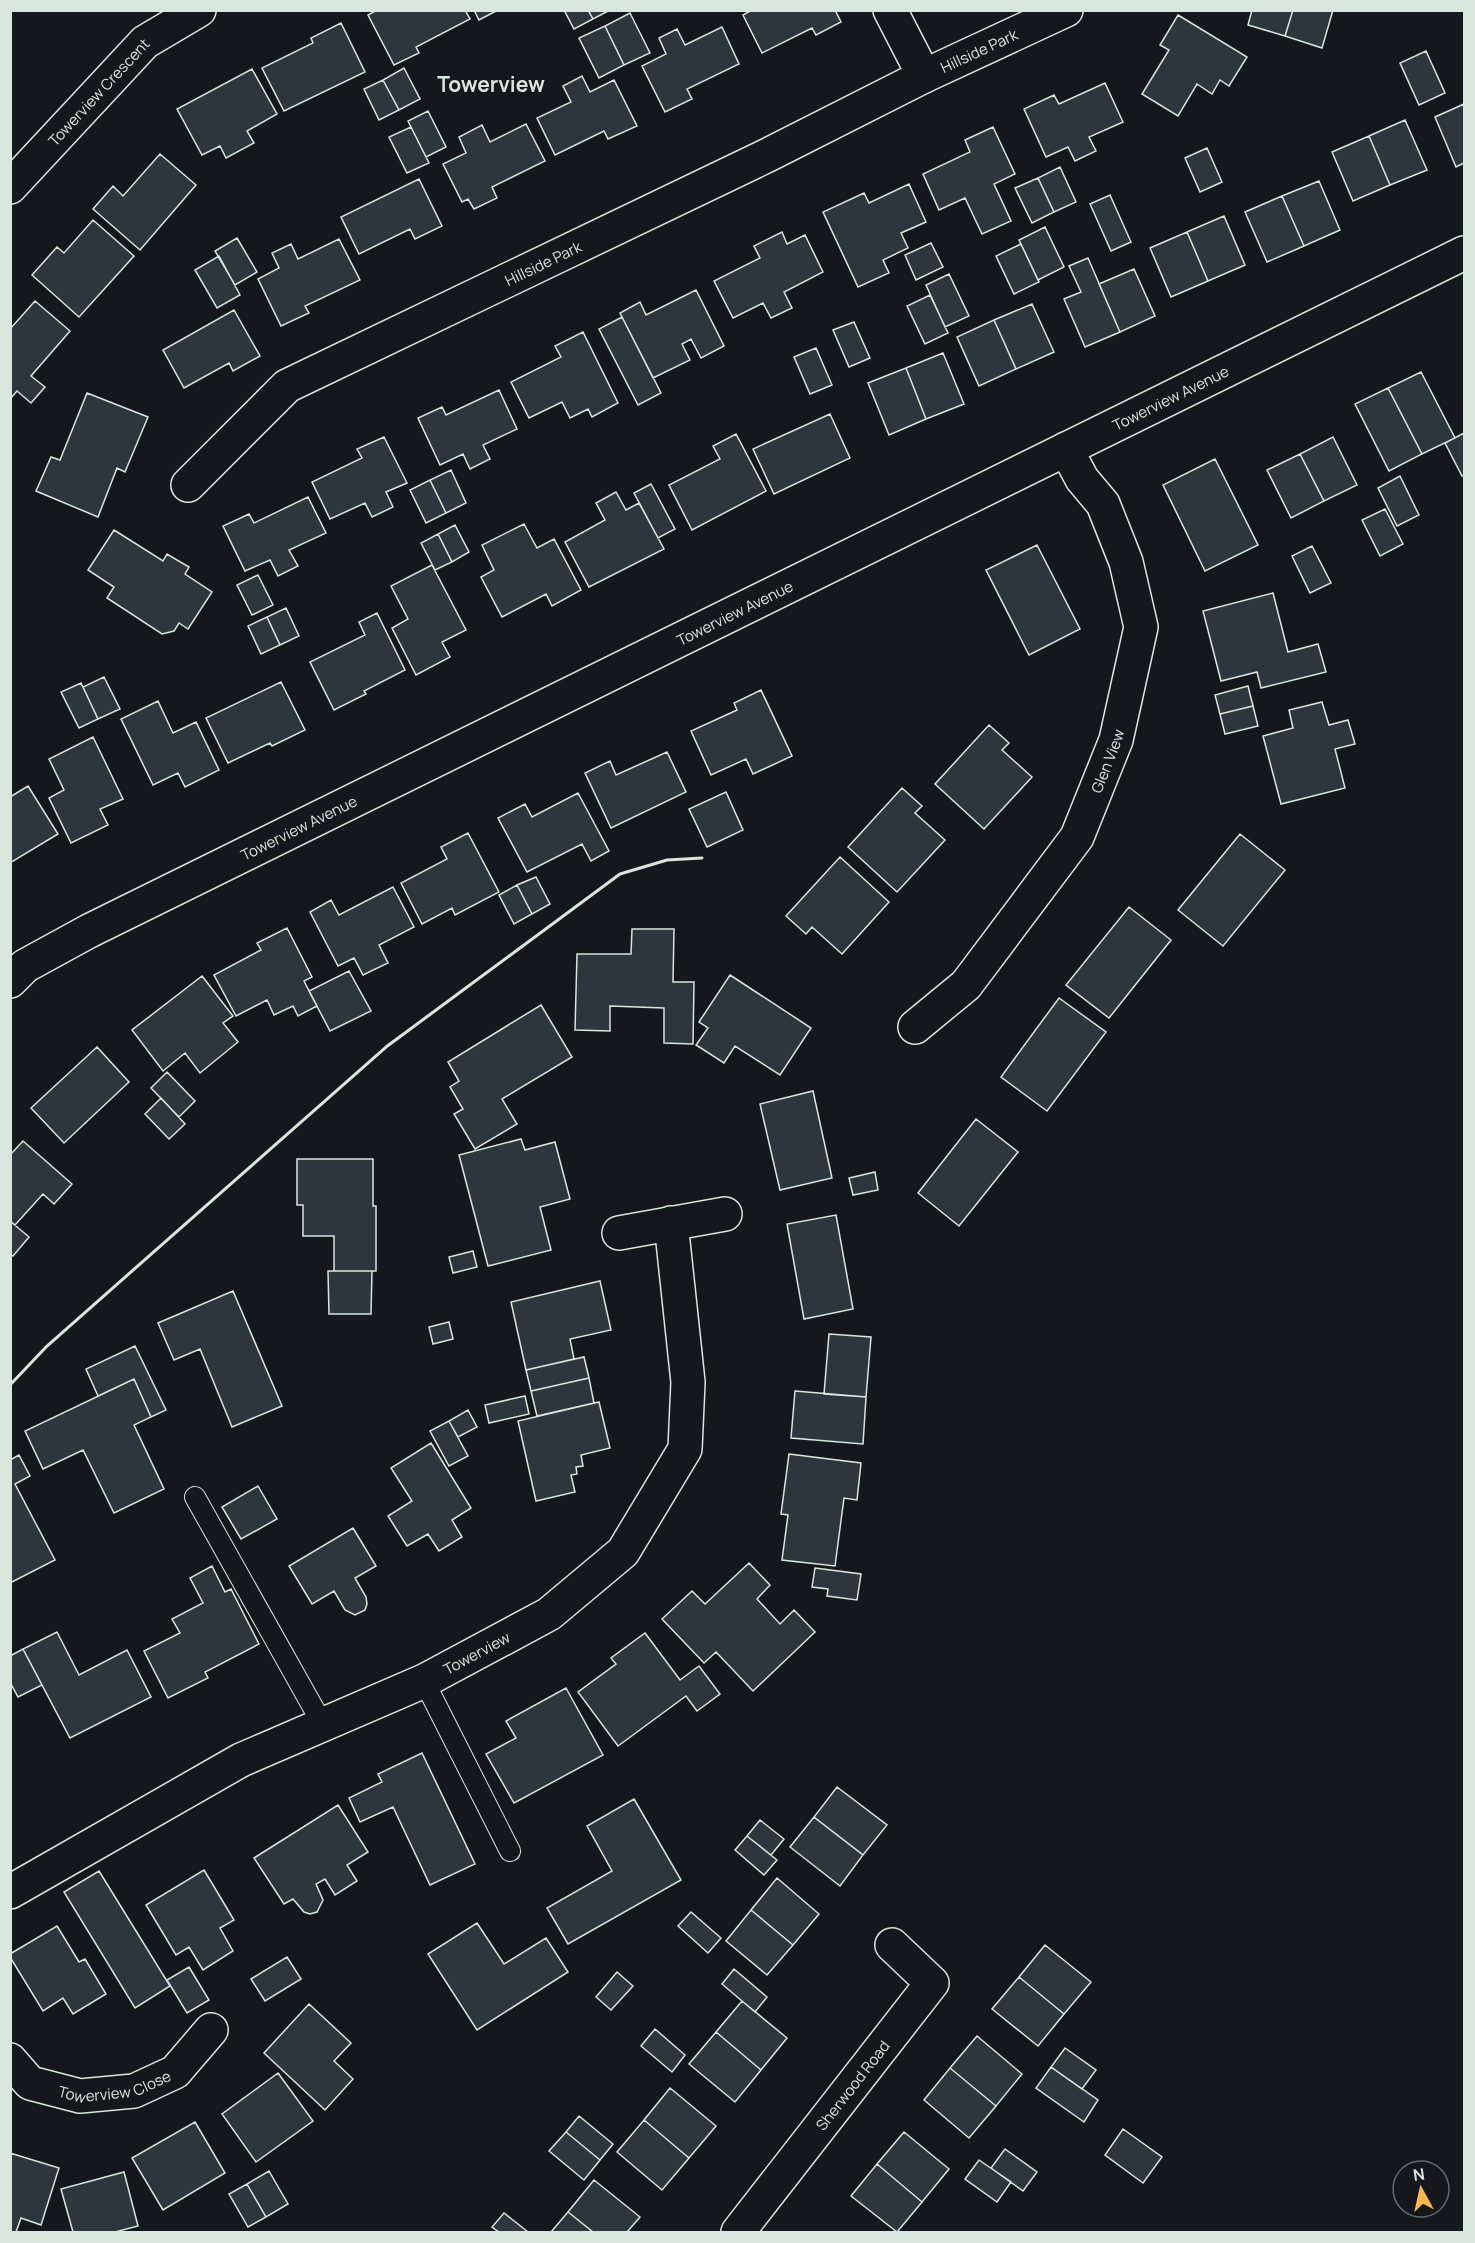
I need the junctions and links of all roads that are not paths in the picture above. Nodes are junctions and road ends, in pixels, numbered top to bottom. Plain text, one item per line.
1 (199, 10) edge
2 (890, 10) edge
3 (1066, 10) edge
4 (924, 76) junction
5 (10, 187) edge
6 (1464, 253) edge
7 (1066, 449) junction
8 (188, 485) dead end
9 (10, 981) edge
10 (915, 1027) dead end
11 (725, 1214) dead end
12 (671, 1223) junction
13 (619, 1233) dead end
14 (195, 1497) dead end
15 (424, 1681) junction
16 (323, 1725) junction
17 (510, 1851) dead end
18 (10, 1892) edge
19 (892, 1945) dead end
20 (211, 2030) dead end
21 (10, 2060) edge
22 (738, 2232) edge

1 - 5 street, Towerview Crescent
2 - 4 street, Hillside Park
3 - 4 street, Hillside Park
4 - 8 street, Hillside Park
6 - 7 street, Towerview Avenue
7 - 9 street, Towerview Avenue
7 - 10 street, Glen View
11 - 12 street
12 - 13 street
12 - 15 street, Towerview
14 - 16 lane
15 - 16 street, Towerview
15 - 17 lane
16 - 18 street, Towerview
19 - 22 street, Sherwood Road
20 - 21 street, Towerview Close

